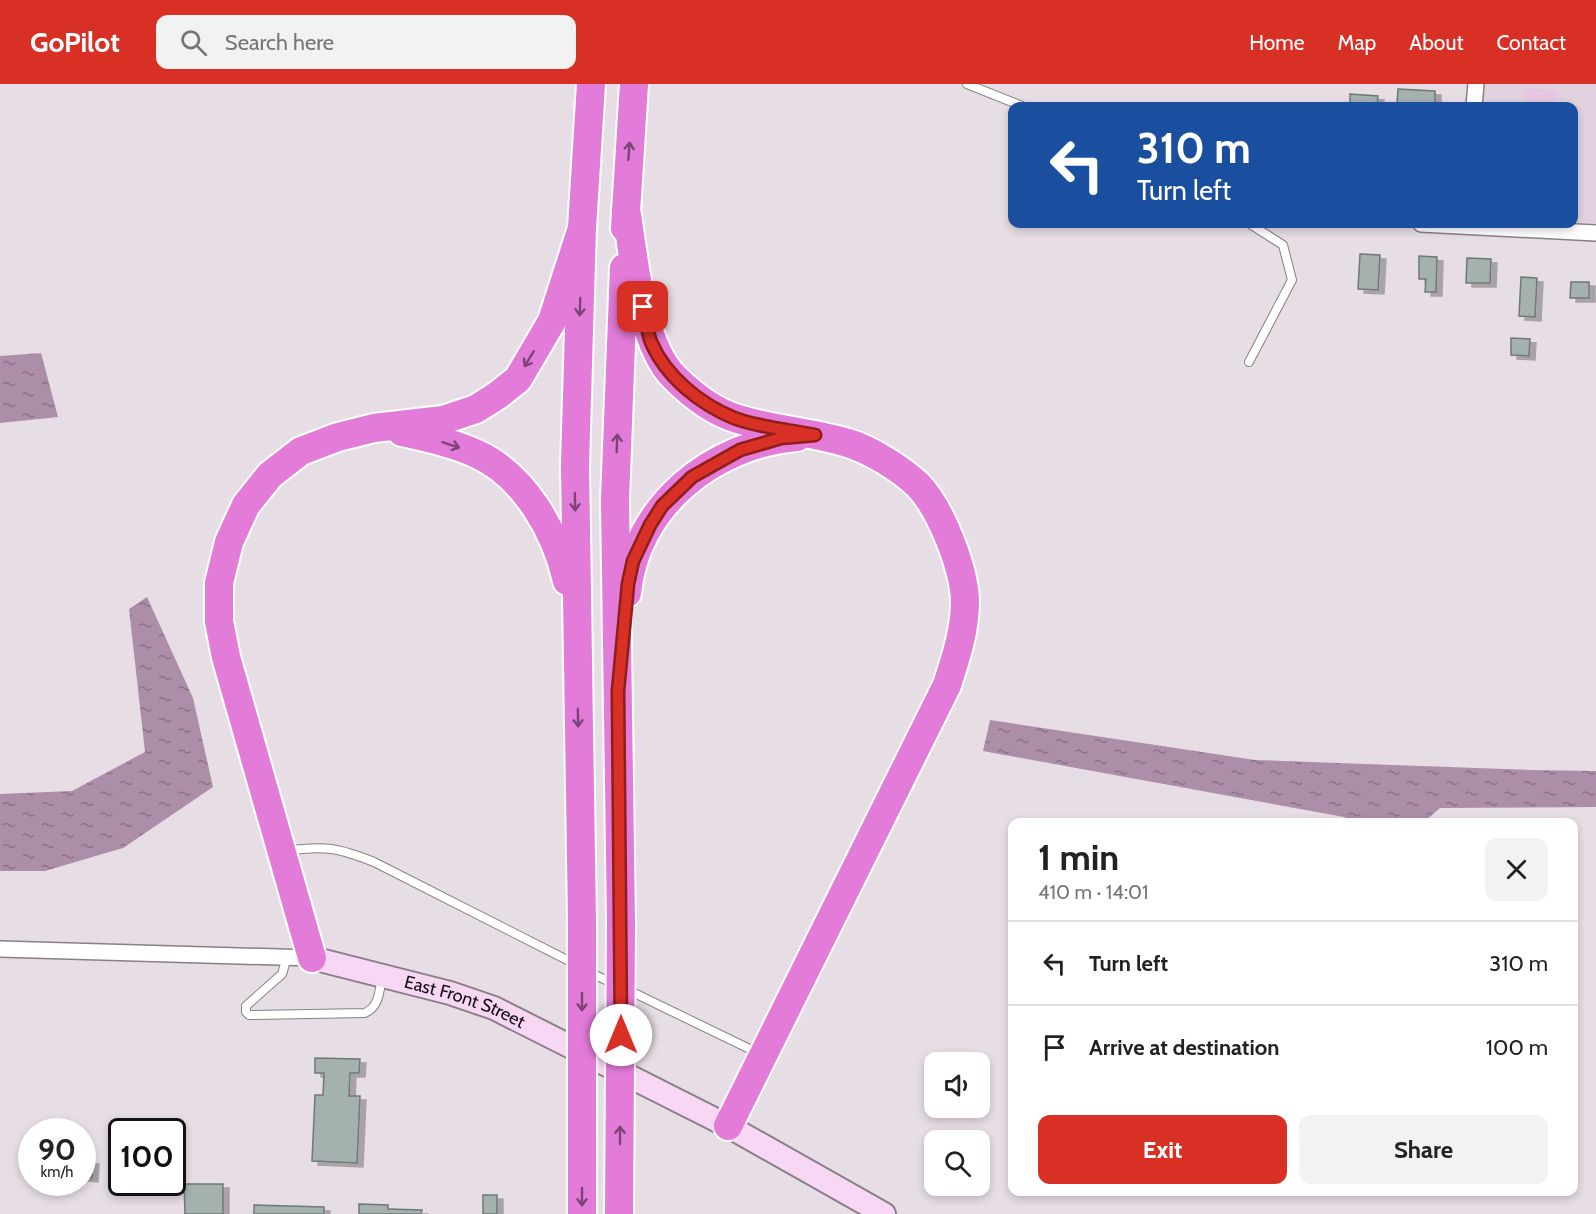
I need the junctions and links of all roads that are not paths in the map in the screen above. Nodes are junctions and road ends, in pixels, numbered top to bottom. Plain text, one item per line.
1 (591, 84) edge
2 (634, 84) edge
3 (967, 84) edge
4 (1476, 84) edge
5 (1012, 102) edge
6 (1474, 102) edge
7 (626, 209) junction
8 (582, 228) junction
9 (1256, 228) edge
10 (1524, 228) edge
11 (1596, 233) edge
12 (1249, 362) dead end
13 (374, 428) junction
14 (815, 435) junction
15 (577, 670) junction
16 (618, 691) junction
17 (282, 851) junction
18 (0, 949) edge
19 (300, 958) junction
20 (382, 975) junction
21 (764, 1056) junction
22 (728, 1126) junction
23 (582, 1214) edge
24 (619, 1214) edge
25 (884, 1214) edge

1 - 8 highway
7 -> 2 highway
3 - 5 lane
4 - 6 street
7 - 14 highway
16 -> 7 highway
8 -> 13 highway
8 -> 15 highway
9 - 12 lane
10 - 11 street
13 -> 15 highway
13 - 17 highway
14 - 16 highway
14 - 21 highway
15 -> 23 highway, bridge
24 -> 16 highway, bridge
17 - 19 highway
17 - 21 lane
18 - 19 street, East Front Street
19 - 20 street, East Front Street
19 - 20 lane
20 - 22 street, East Front Street
21 - 22 highway
22 - 25 street, East Front Street

